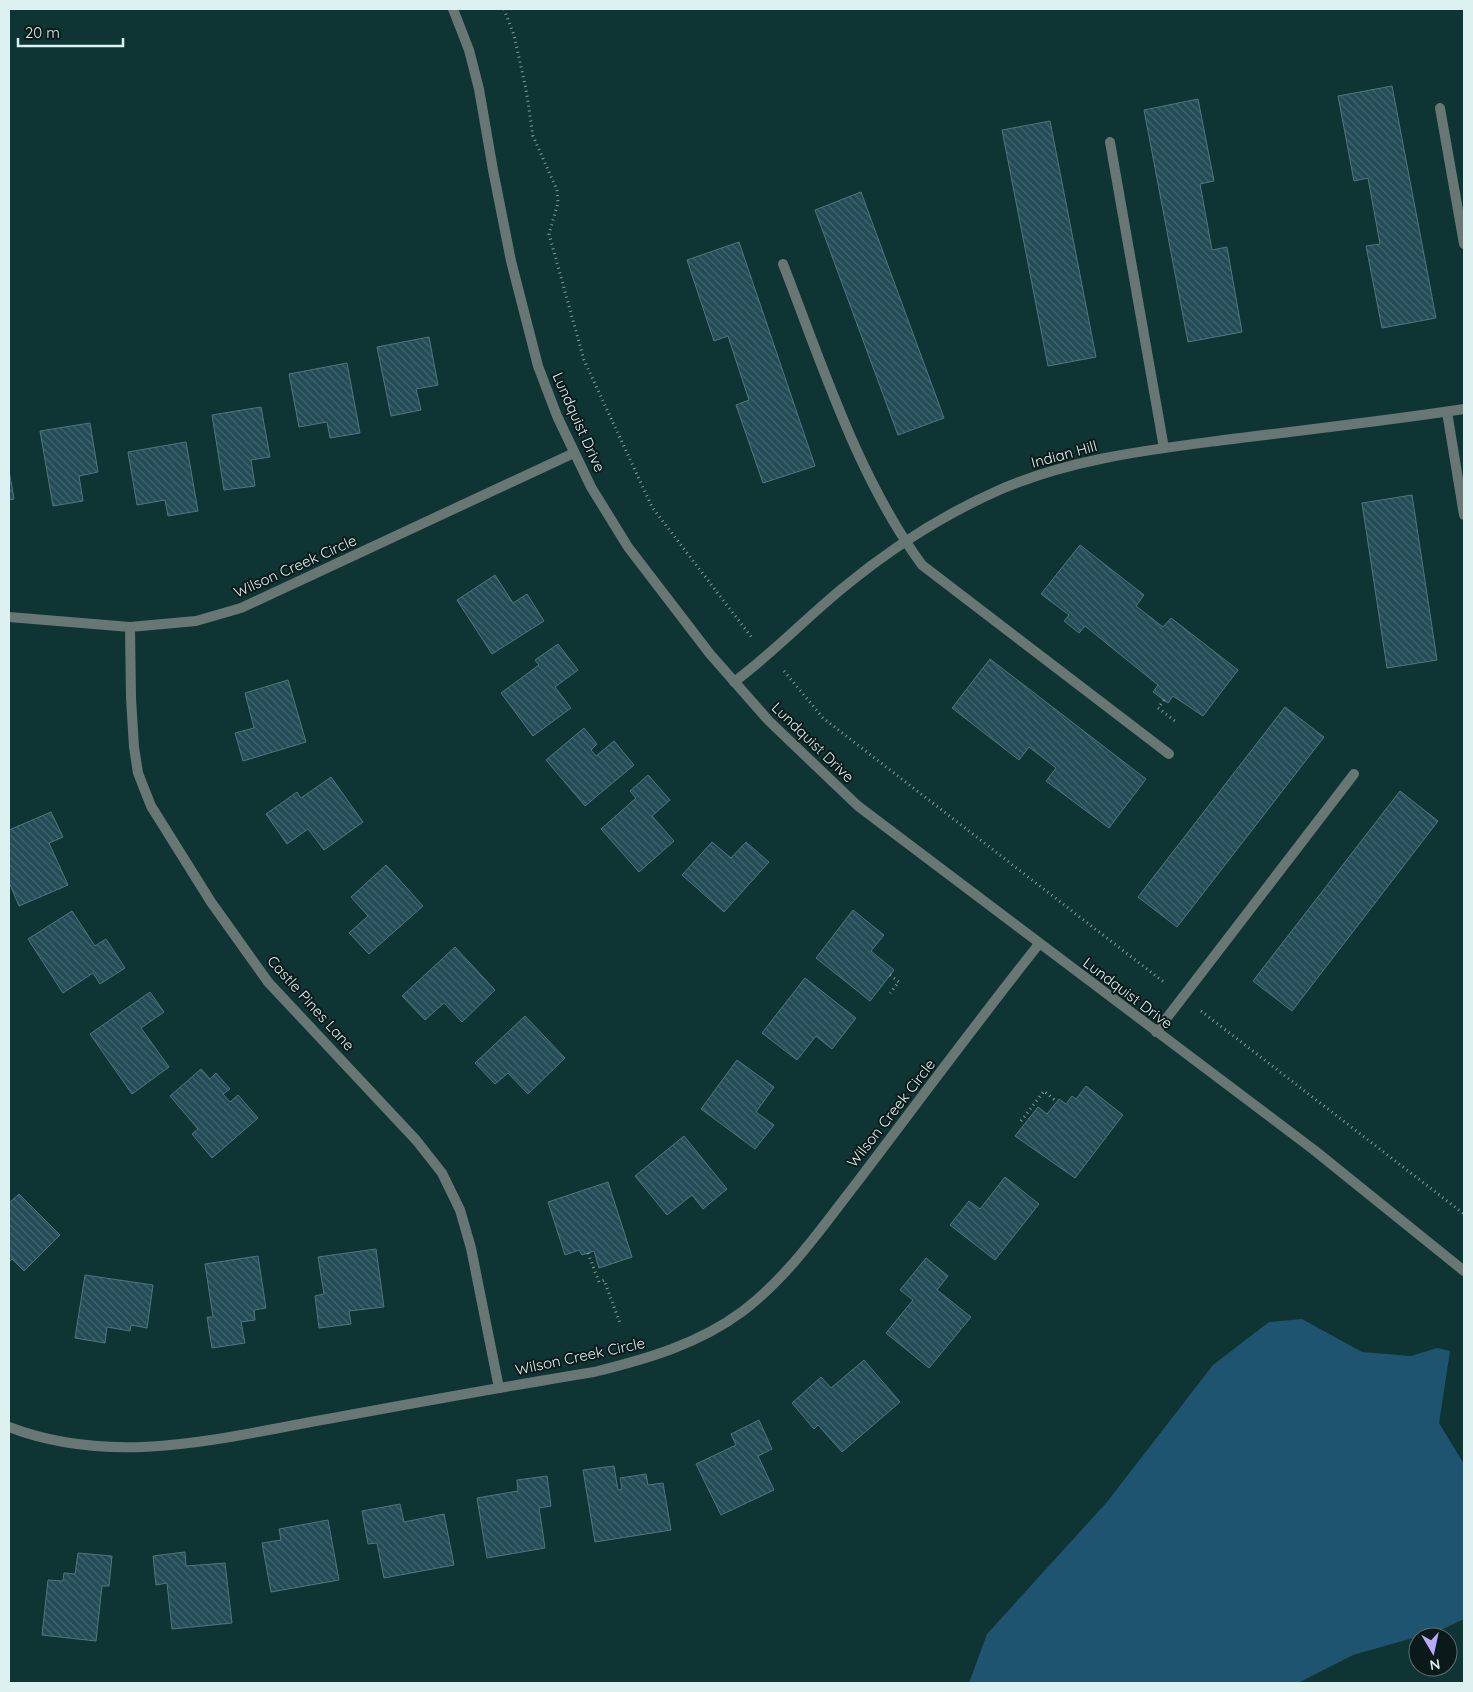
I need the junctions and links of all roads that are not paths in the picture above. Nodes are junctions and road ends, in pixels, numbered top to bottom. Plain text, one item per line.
1 (453, 9) edge
2 (1440, 108) dead end
3 (1110, 142) dead end
4 (1464, 244) edge
5 (783, 264) dead end
6 (1464, 409) edge
7 (1447, 412) junction
8 (1164, 448) junction
9 (574, 453) junction
10 (1464, 515) edge
11 (906, 543) junction
12 (9, 616) edge
13 (130, 627) junction
14 (734, 682) junction
15 (1169, 754) dead end
16 (1354, 774) dead end
17 (1039, 944) junction
18 (1156, 1032) junction
19 (1464, 1271) edge
20 (499, 1388) junction
21 (9, 1427) edge

1 - 9 street, Lundquist Drive
2 - 4 street
3 - 8 street
5 - 11 street
6 - 7 street, Indian Hill
7 - 8 street, Indian Hill
7 - 10 street
8 - 11 street, Indian Hill
9 - 13 street, Wilson Creek Circle
9 - 14 street, Lundquist Drive
11 - 14 street, Indian Hill
11 - 15 street
12 - 13 street, Wilson Creek Circle
13 - 20 street, Castle Pines Lane
14 - 17 street, Lundquist Drive
16 - 18 street
17 - 18 street, Lundquist Drive
17 - 20 street, Wilson Creek Circle
18 - 19 street, Lundquist Drive
20 - 21 street, Wilson Creek Circle

